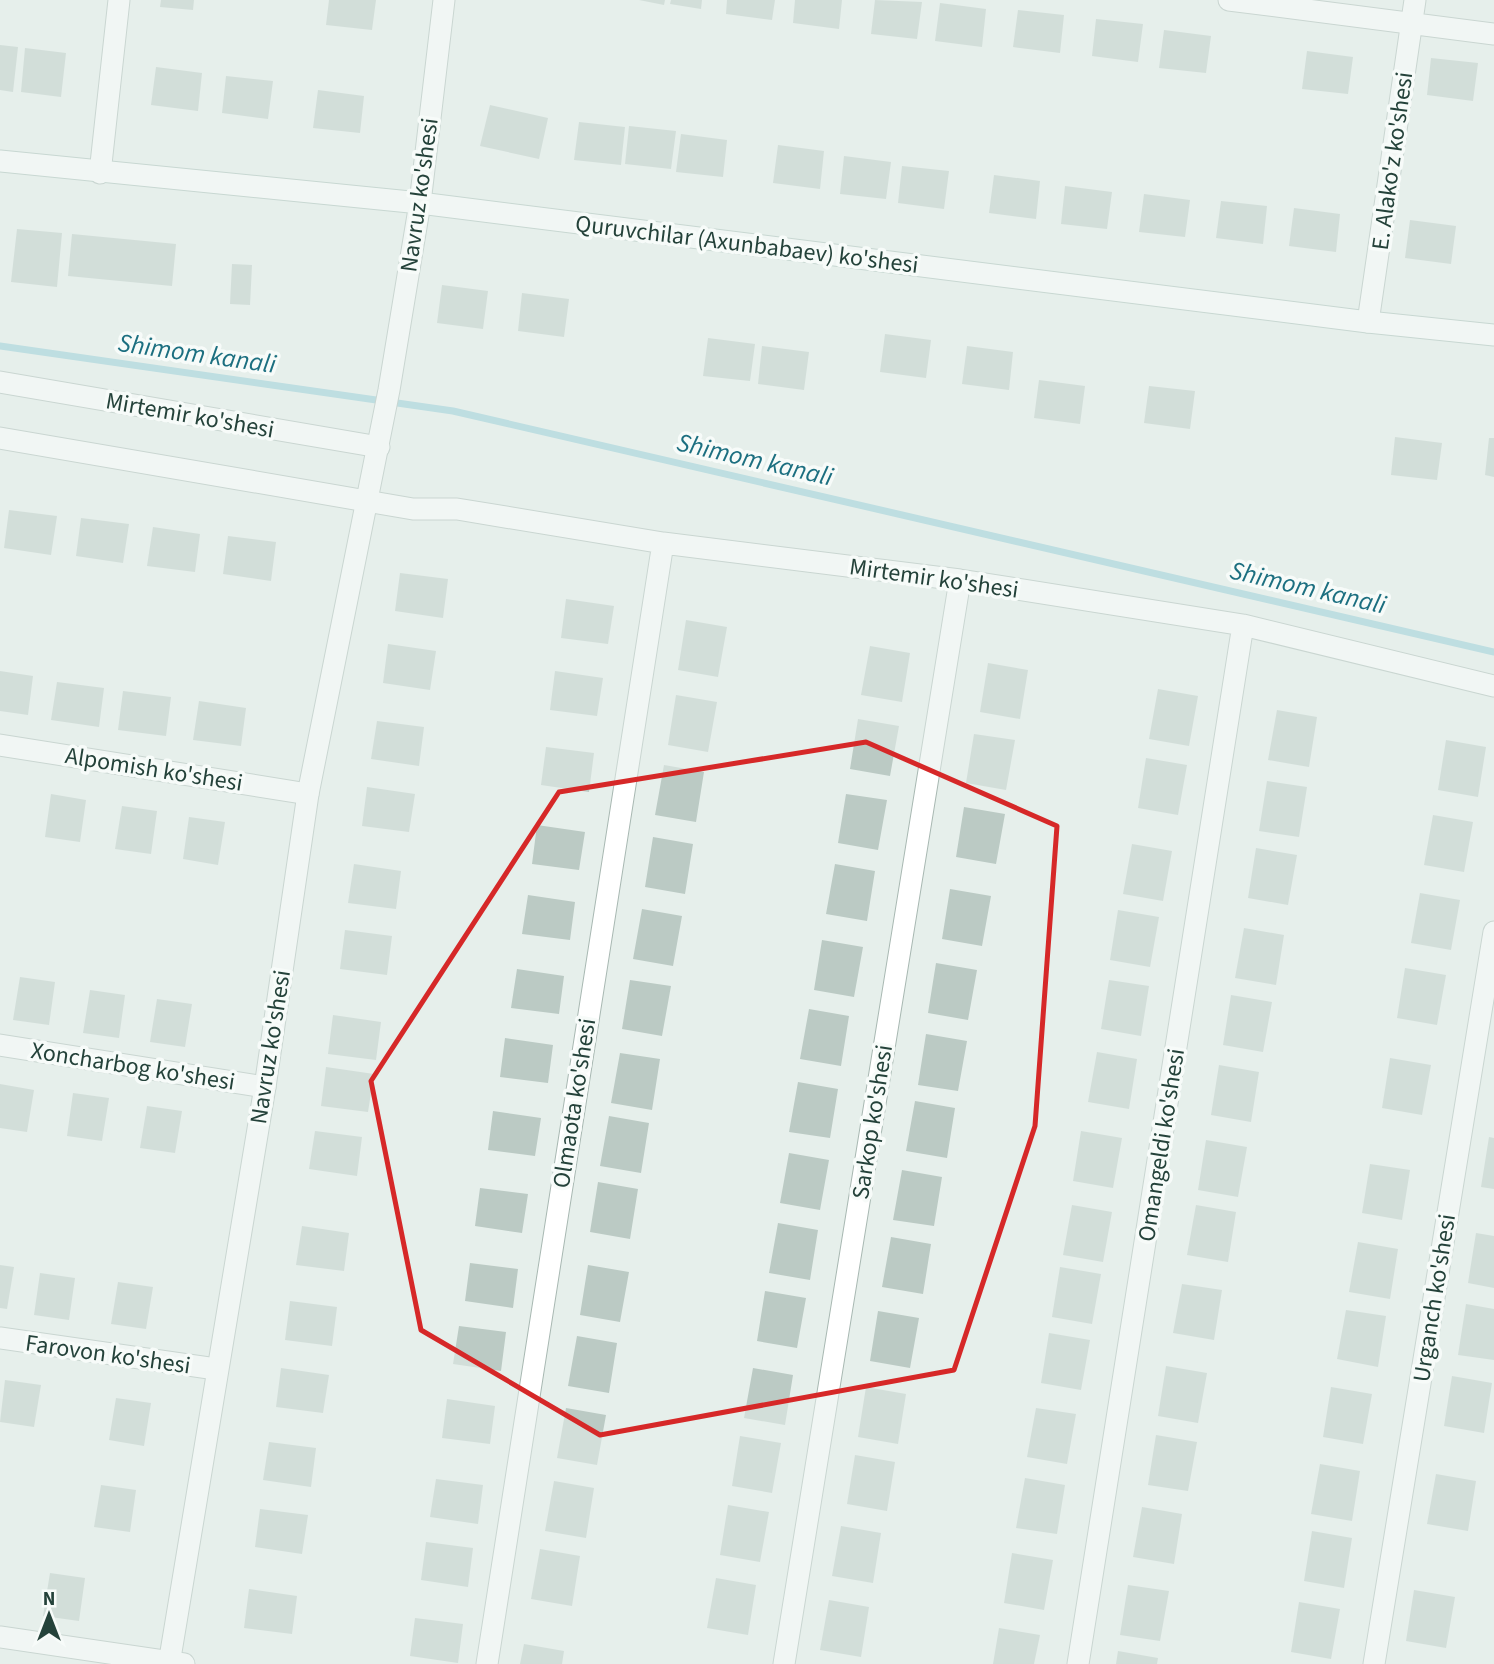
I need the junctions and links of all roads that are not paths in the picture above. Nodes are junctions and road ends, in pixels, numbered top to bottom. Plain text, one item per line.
1 (119, 0) edge
2 (444, 0) edge
3 (1229, 0) edge
4 (1415, 0) edge
5 (1412, 23) junction
6 (1494, 34) edge
7 (0, 161) edge
8 (100, 173) junction
9 (420, 203) junction
10 (1368, 322) junction
11 (1494, 335) edge
12 (0, 383) edge
13 (0, 438) edge
14 (380, 440) junction
15 (368, 501) junction
16 (663, 543) junction
17 (960, 580) junction
18 (1243, 625) junction
19 (1494, 686) edge
20 (0, 745) edge
21 (308, 794) junction
22 (1494, 932) edge
23 (0, 1045) edge
24 (265, 1087) junction
25 (0, 1338) edge
26 (216, 1370) junction
27 (0, 1637) edge
28 (174, 1663) edge
29 (487, 1664) edge
30 (784, 1664) edge
31 (1078, 1664) edge
32 (1374, 1664) edge

1 - 8 street
2 - 9 street, Navruz ko'shesi
3 - 5 street
4 - 5 street, E. Alako'z ko'shesi
5 - 6 street
5 - 10 street, E. Alako'z ko'shesi
7 - 8 street, Quruvchilar (Axunbabaev) ko'shesi
8 - 9 street, Quruvchilar (Axunbabaev) ko'shesi
9 - 10 street, Quruvchilar (Axunbabaev) ko'shesi
9 - 14 street, Navruz ko'shesi
10 - 11 street, Quruvchilar (Axunbabaev) ko'shesi
12 - 14 street, Mirtemir ko'shesi
13 - 15 street, Mirtemir ko'shesi
14 - 15 street, Navruz ko'shesi
15 - 16 street, Mirtemir ko'shesi
15 - 21 street, Navruz ko'shesi
16 - 17 street, Mirtemir ko'shesi
16 - 29 street, Olmaota ko'shesi
17 - 18 street, Mirtemir ko'shesi
17 - 30 street, Sarkop ko'shesi
18 - 19 street, Mirtemir ko'shesi
18 - 31 street, Omangeldi ko'shesi
20 - 21 street, Alpomish ko'shesi
21 - 24 street, Navruz ko'shesi
22 - 32 street, Urganch ko'shesi
23 - 24 street, Xoncharbog ko'shesi
24 - 26 street, Navruz ko'shesi
25 - 26 street, Farovon ko'shesi
26 - 28 street, Navruz ko'shesi
27 - 28 street

